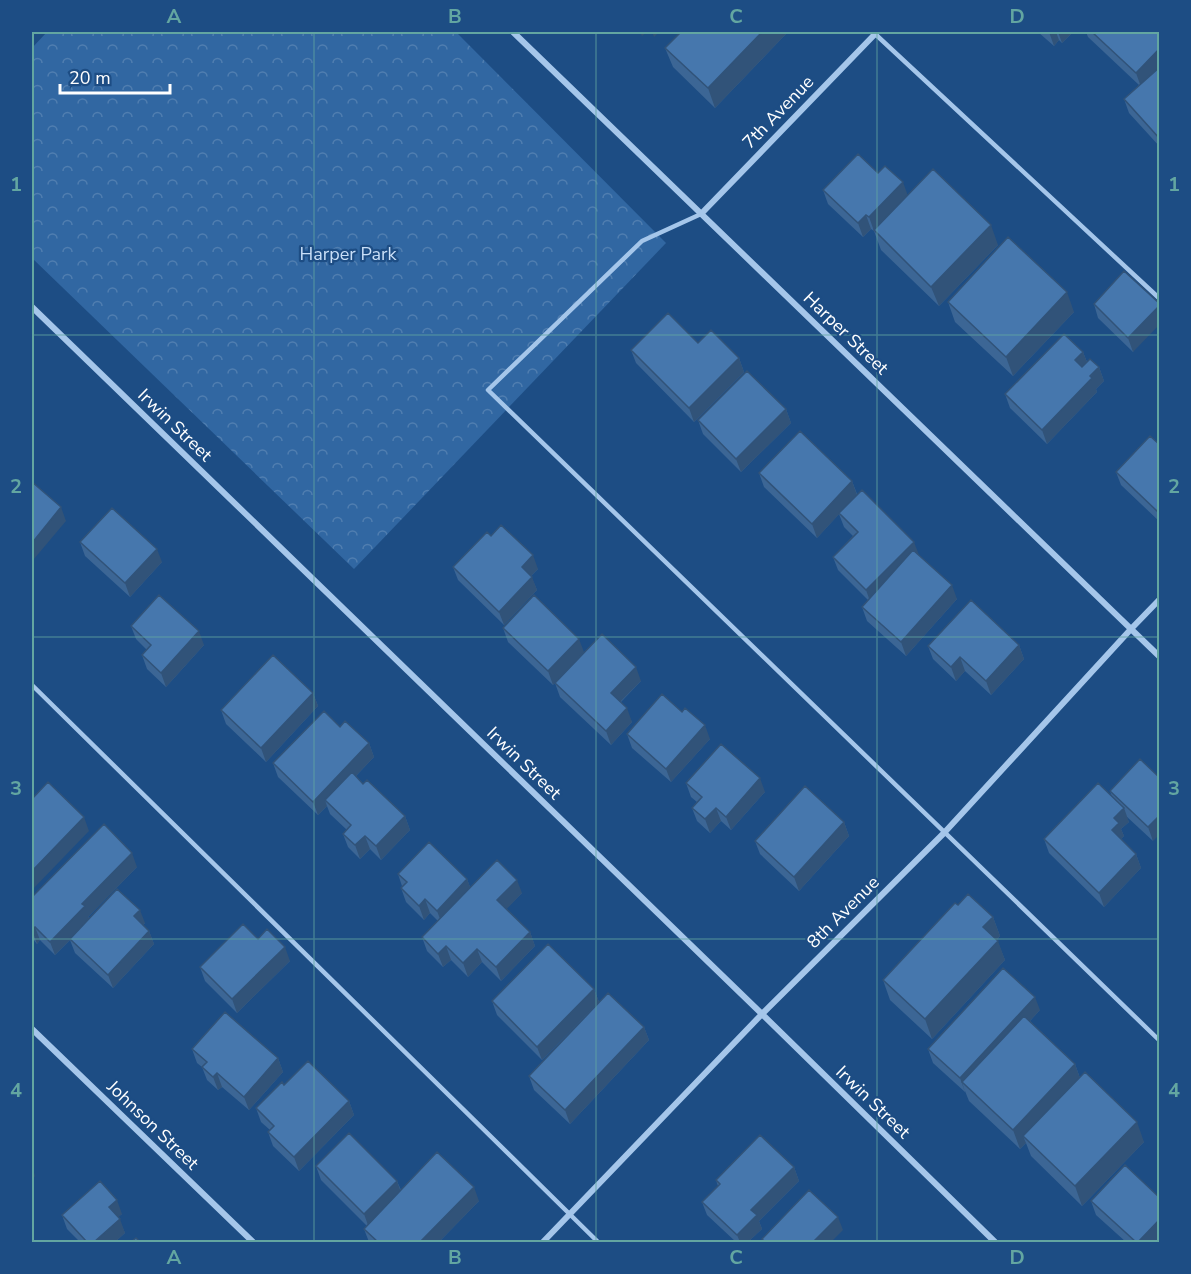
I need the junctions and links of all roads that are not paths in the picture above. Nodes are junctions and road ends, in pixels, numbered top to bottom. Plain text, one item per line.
1 (513, 32) edge
2 (875, 32) edge
3 (701, 214) junction
4 (1160, 299) edge
5 (32, 307) edge
6 (1160, 599) edge
7 (1131, 629) junction
8 (1160, 657) edge
9 (32, 685) edge
10 (944, 833) junction
11 (762, 1014) junction
12 (32, 1029) edge
13 (1160, 1041) edge
14 (570, 1216) junction
15 (253, 1242) edge
16 (543, 1242) edge
17 (598, 1242) edge
18 (995, 1242) edge

1 - 3 street, Harper Street
2 - 3 street, 7th Avenue
2 - 4 lane
3 - 7 street, Harper Street
3 - 10 lane
5 - 11 street, Irwin Street
6 - 7 street, 8th Avenue
7 - 8 street, Harper Street
7 - 10 street, 8th Avenue
9 - 14 lane
10 - 11 street, 8th Avenue
10 - 13 lane
11 - 14 street, 8th Avenue
11 - 18 street, Irwin Street
12 - 15 street, Johnson Street
14 - 16 street, 8th Avenue
14 - 17 lane

